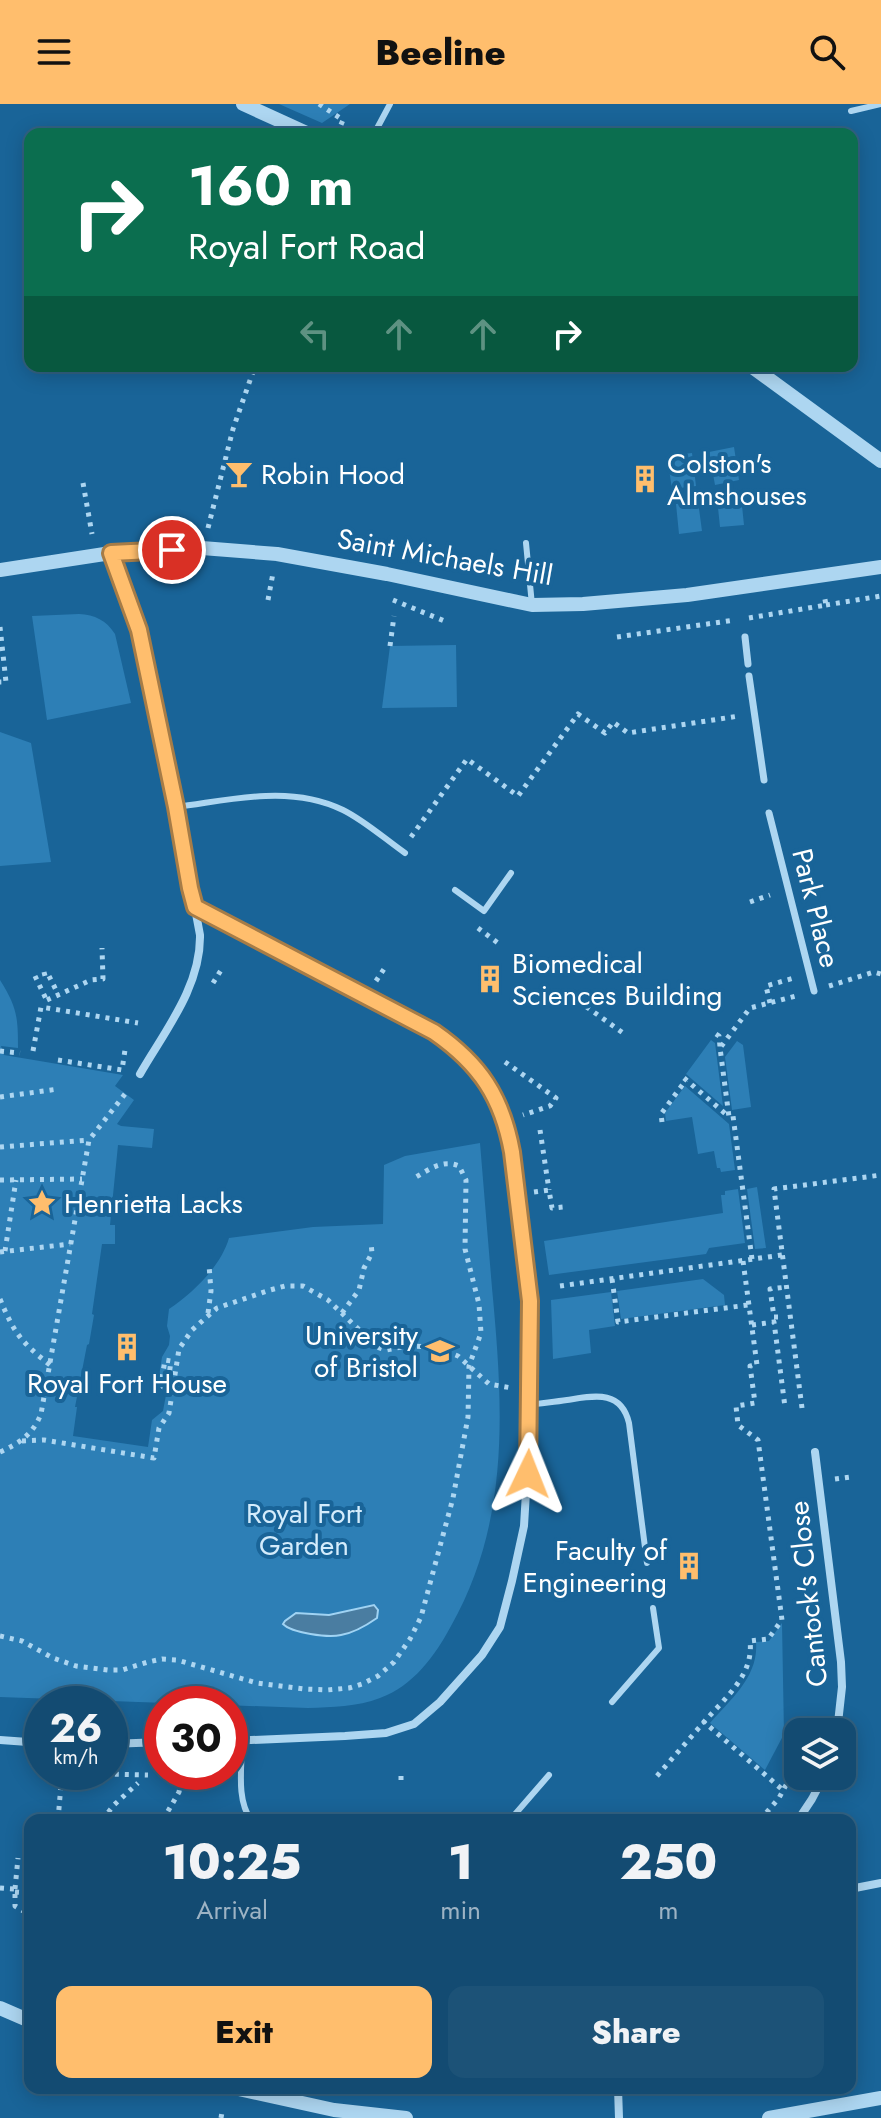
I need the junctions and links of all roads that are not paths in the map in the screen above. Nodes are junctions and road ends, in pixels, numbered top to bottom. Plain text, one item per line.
1 (243, 104) edge
2 (390, 104) edge
3 (881, 104) edge
4 (851, 111) dead end
5 (296, 128) edge
6 (377, 128) edge
7 (759, 372) edge
8 (881, 461) edge
9 (526, 543) dead end
10 (111, 553) junction
11 (881, 567) edge
12 (0, 570) edge
13 (532, 605) junction
14 (745, 637) dead end
15 (748, 664) dead end
16 (749, 676) dead end
17 (764, 780) dead end
18 (176, 807) junction
19 (769, 813) dead end
20 (403, 852) road end
21 (511, 873) dead end
22 (455, 890) dead end
23 (195, 907) junction
24 (814, 991) road end
25 (140, 1074) dead end
26 (529, 1405) junction
27 (815, 1452) dead end
28 (647, 1563) dead end
29 (653, 1608) dead end
30 (612, 1702) dead end
31 (839, 1718) edge
32 (0, 1740) edge
33 (248, 1741) edge
34 (24, 1742) edge
35 (549, 1775) dead end
36 (242, 1790) edge
37 (817, 1790) edge
38 (248, 1814) edge
39 (515, 1814) edge
40 (802, 1814) edge
41 (881, 1883) edge
42 (856, 1888) edge
43 (0, 2008) edge
44 (24, 2018) edge
45 (261, 2094) edge
46 (618, 2094) edge
47 (881, 2098) edge
48 (853, 2111) edge
49 (406, 2118) edge
50 (619, 2118) edge
51 (769, 2118) edge

1 - 5 street
2 - 6 lane
3 - 4 lane
7 - 8 street
9 - 13 lane
10 - 12 street, Saint Michaels Hill
10 - 13 street, Saint Michaels Hill
10 - 18 street
11 - 13 street, Saint Michaels Hill
14 - 15 street
16 - 17 street
18 - 20 lane
18 - 23 street
19 - 24 street, Park Place
21 - 22 lane
23 - 25 street
23 - 26 street
26 - 28 lane
26 - 33 street
27 - 31 street, Cantock's Close
29 - 30 lane
32 - 34 street
35 - 39 lane
36 - 38 lane
37 - 40 street
41 - 42 street
43 - 44 street
45 - 49 street
46 - 50 street
47 - 48 street
48 - 51 street

